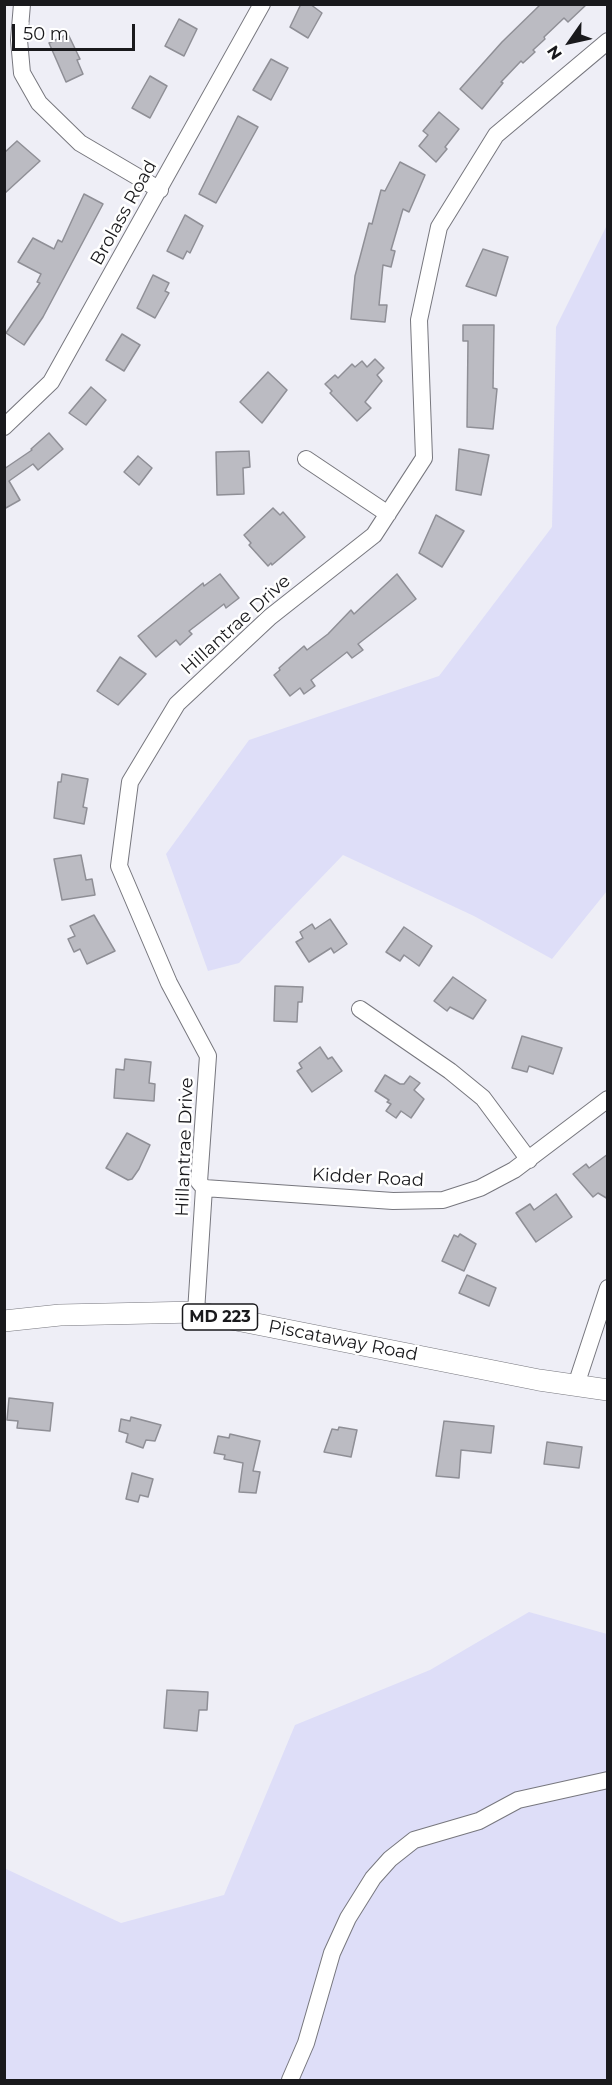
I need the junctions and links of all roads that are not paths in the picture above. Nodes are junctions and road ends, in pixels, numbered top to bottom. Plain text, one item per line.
1 (22, 4) edge
2 (262, 4) edge
3 (608, 41) edge
4 (160, 190) junction
5 (4, 427) edge
6 (306, 459) dead end
7 (388, 514) junction
8 (360, 1009) dead end
9 (608, 1099) edge
10 (529, 1160) junction
11 (204, 1188) junction
12 (608, 1288) edge
13 (196, 1312) junction
14 (4, 1321) edge
15 (576, 1385) junction
16 (608, 1390) edge
17 (608, 1780) edge
18 (290, 2080) edge

1 - 4 street
2 - 4 street, Brolass Road
3 - 7 street, Hillantrae Drive
4 - 5 street, Brolass Road
6 - 7 street
7 - 11 street, Hillantrae Drive
8 - 10 street
9 - 10 street, Kidder Road
10 - 11 street, Kidder Road
11 - 13 street, Hillantrae Drive
12 - 15 street
13 - 14 main road, Piscataway Road / MD 223
13 - 15 main road, Piscataway Road / MD 223
15 - 16 main road, Piscataway Road / MD 223
17 - 18 street

